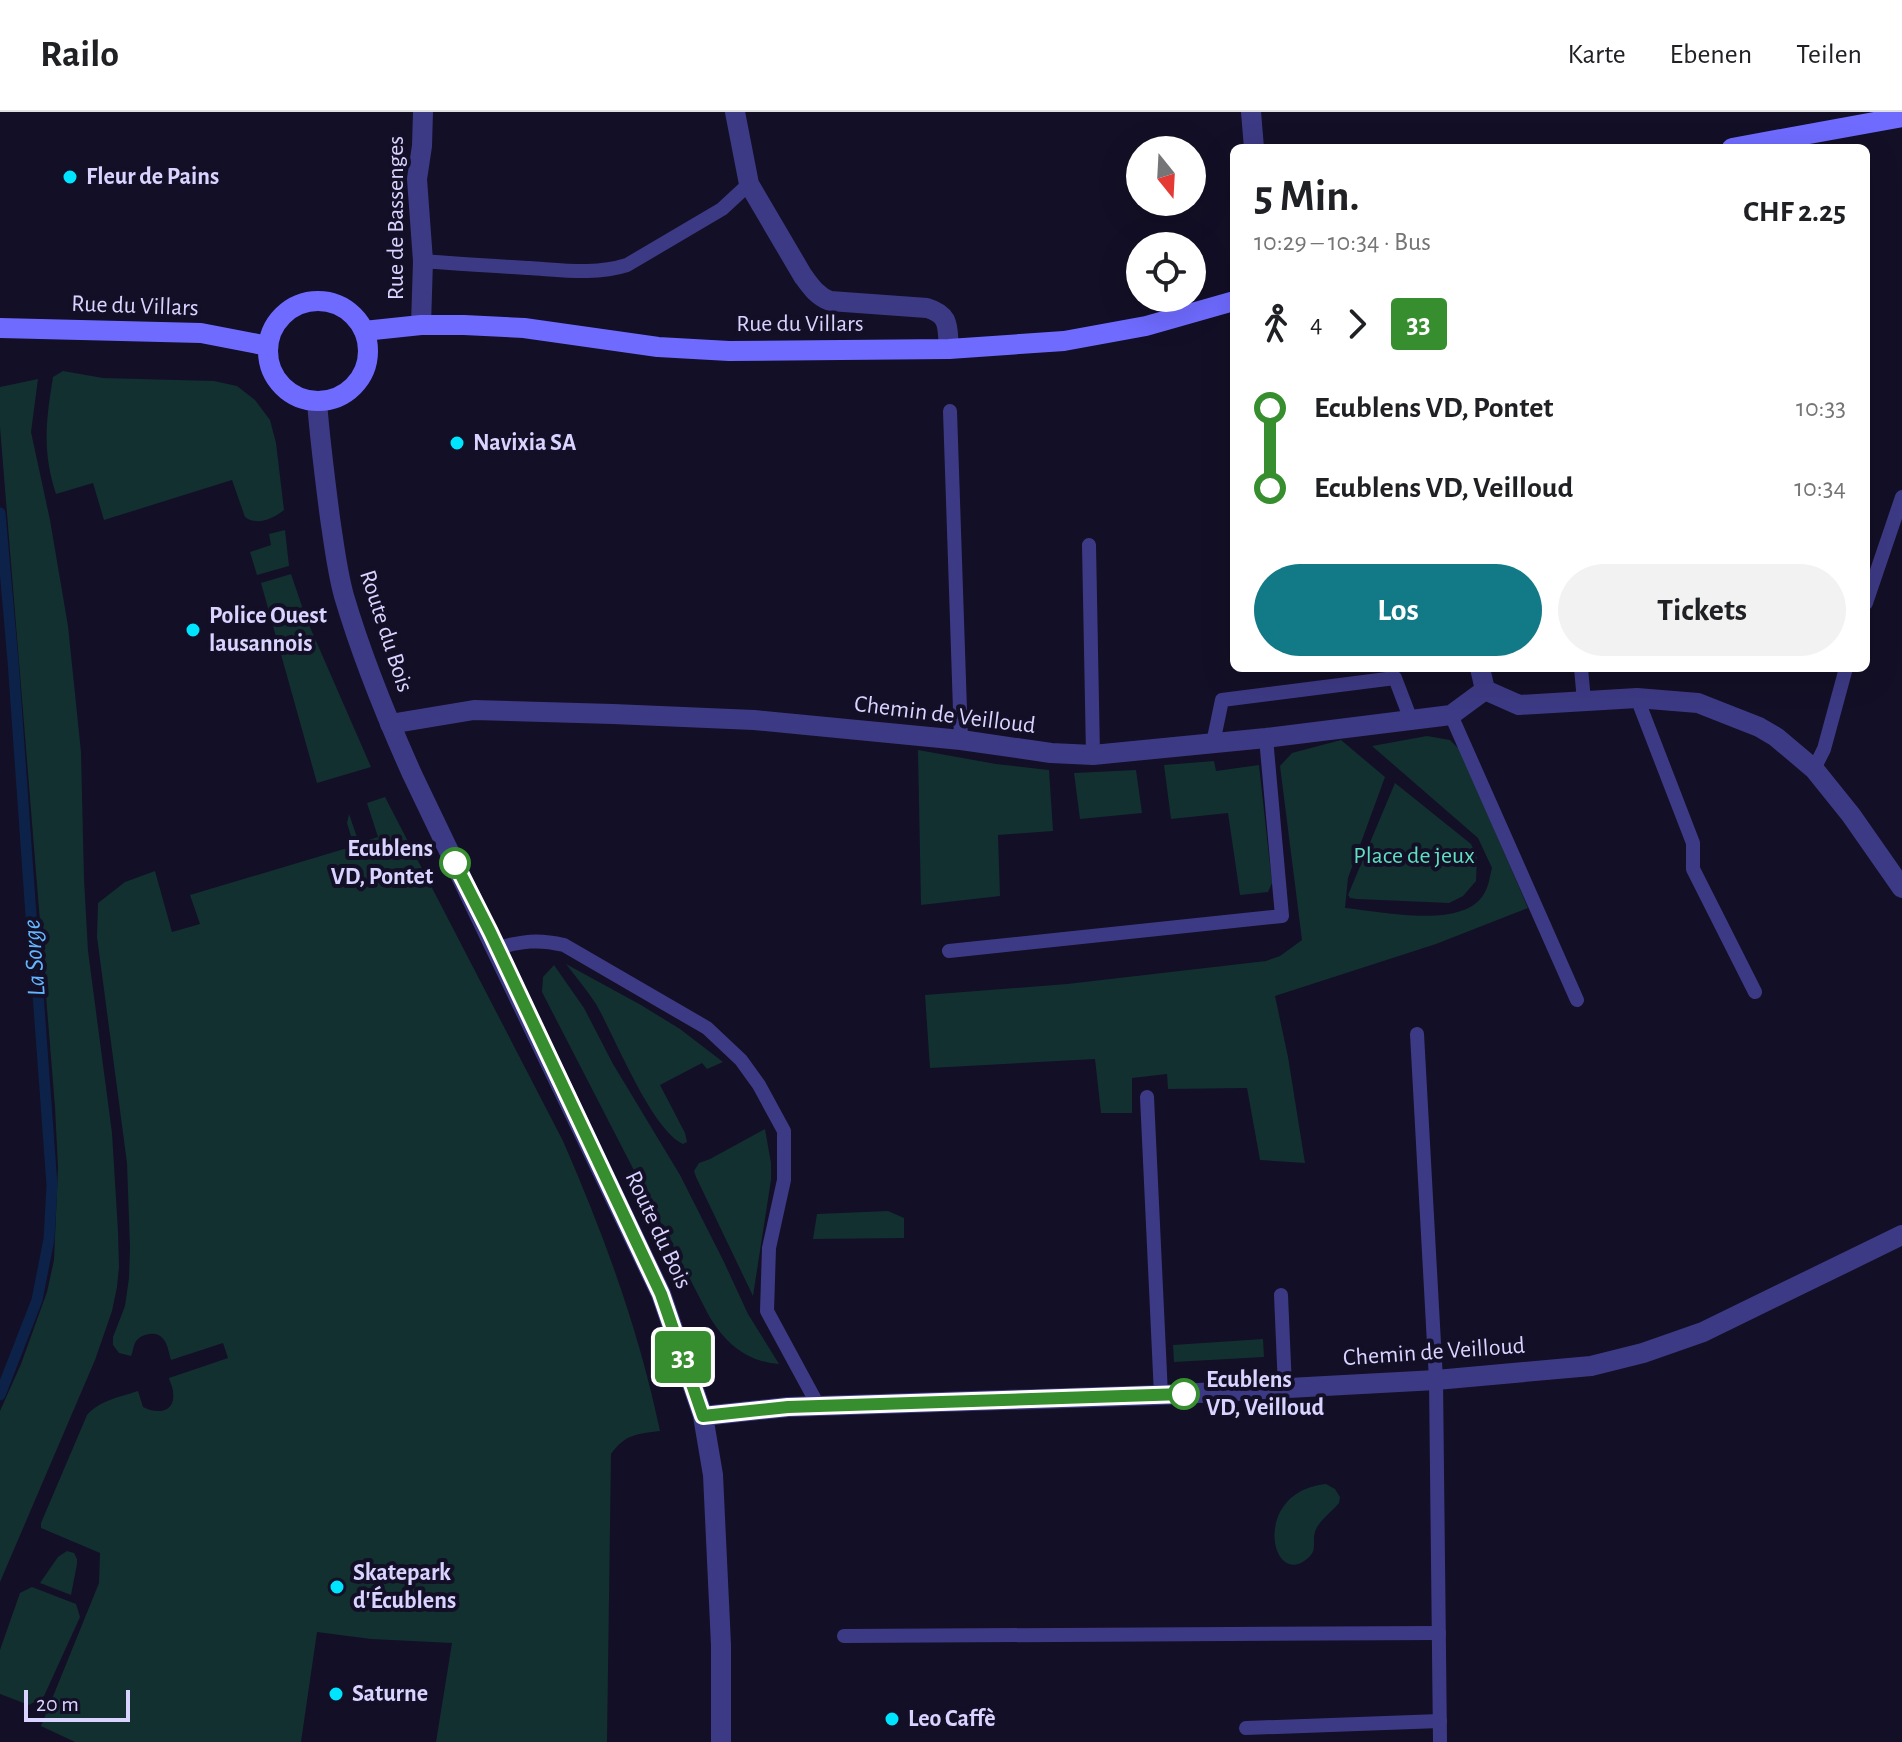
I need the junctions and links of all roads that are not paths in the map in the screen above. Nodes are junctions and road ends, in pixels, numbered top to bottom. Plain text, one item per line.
1 (423, 112) edge
2 (735, 112) edge
3 (1251, 112) edge
4 (1889, 116) edge
5 (1254, 144) edge
6 (1752, 144) edge
7 (749, 184) junction
8 (423, 261) junction
9 (1230, 302) edge
10 (421, 325) junction
11 (0, 328) edge
12 (364, 331) junction
13 (268, 346) junction
14 (949, 349) junction
15 (317, 402) junction
16 (950, 411) dead end
17 (1902, 497) edge
18 (1089, 545) dead end
19 (1870, 591) edge
20 (1481, 672) edge
21 (1581, 672) edge
22 (1845, 672) edge
23 (1485, 690) junction
24 (1637, 698) junction
25 (1584, 701) junction
26 (1451, 715) junction
27 (1411, 720) junction
28 (390, 724) junction
29 (1266, 738) junction
30 (961, 740) junction
31 (1213, 743) junction
32 (1093, 755) junction
33 (1814, 769) junction
34 (1902, 888) edge
35 (497, 948) junction
36 (949, 951) dead end
37 (1755, 992) dead end
38 (1577, 1000) dead end
39 (1417, 1034) dead end
40 (1147, 1097) dead end
41 (1902, 1235) edge
42 (1281, 1295) dead end
43 (1436, 1380) junction
44 (1285, 1388) junction
45 (1161, 1395) junction
46 (819, 1407) junction
47 (703, 1416) junction
48 (1439, 1633) junction
49 (844, 1636) dead end
50 (1440, 1721) junction
51 (1246, 1728) dead end
52 (721, 1742) edge
53 (1440, 1742) edge

1 - 8 street, Rue de Bassenges
2 - 7 street
3 - 5 street
4 - 6 main road
7 - 8 lane
7 - 14 street
8 - 10 street, Rue de Bassenges
9 - 14 main road, Rue du Villars
10 - 12 main road, Rue du Villars
10 - 14 main road, Rue du Villars
11 - 13 main road, Rue du Villars
12 - 13 main road
12 - 15 main road
13 - 15 main road
15 - 28 street, Route du Bois
16 - 30 lane
17 - 19 lane
18 - 32 lane
20 - 23 street
21 - 25 lane
22 - 33 lane
23 - 25 street
23 - 26 street, Chemin de Veilloud
24 - 25 street
24 - 33 street
24 - 37 lane
26 - 27 street, Chemin de Veilloud
26 - 38 lane
27 - 29 street, Chemin de Veilloud
27 - 31 lane
28 - 30 street, Chemin de Veilloud
28 - 35 street, Route du Bois
29 - 31 street, Chemin de Veilloud
29 - 36 lane
30 - 32 street, Chemin de Veilloud
31 - 32 street, Chemin de Veilloud
33 - 34 street
35 - 46 lane
35 - 47 street, Route du Bois
39 - 43 lane
40 - 45 lane
41 - 43 street, Chemin de Veilloud
42 - 44 lane
43 - 44 street, Chemin de Veilloud
43 - 48 lane
44 - 45 street, Chemin de Veilloud
45 - 46 street, Chemin de Veilloud
46 - 47 street, Chemin de Veilloud
47 - 52 street, Route du Bois
48 - 49 lane
48 - 50 lane
50 - 51 lane
50 - 53 lane

